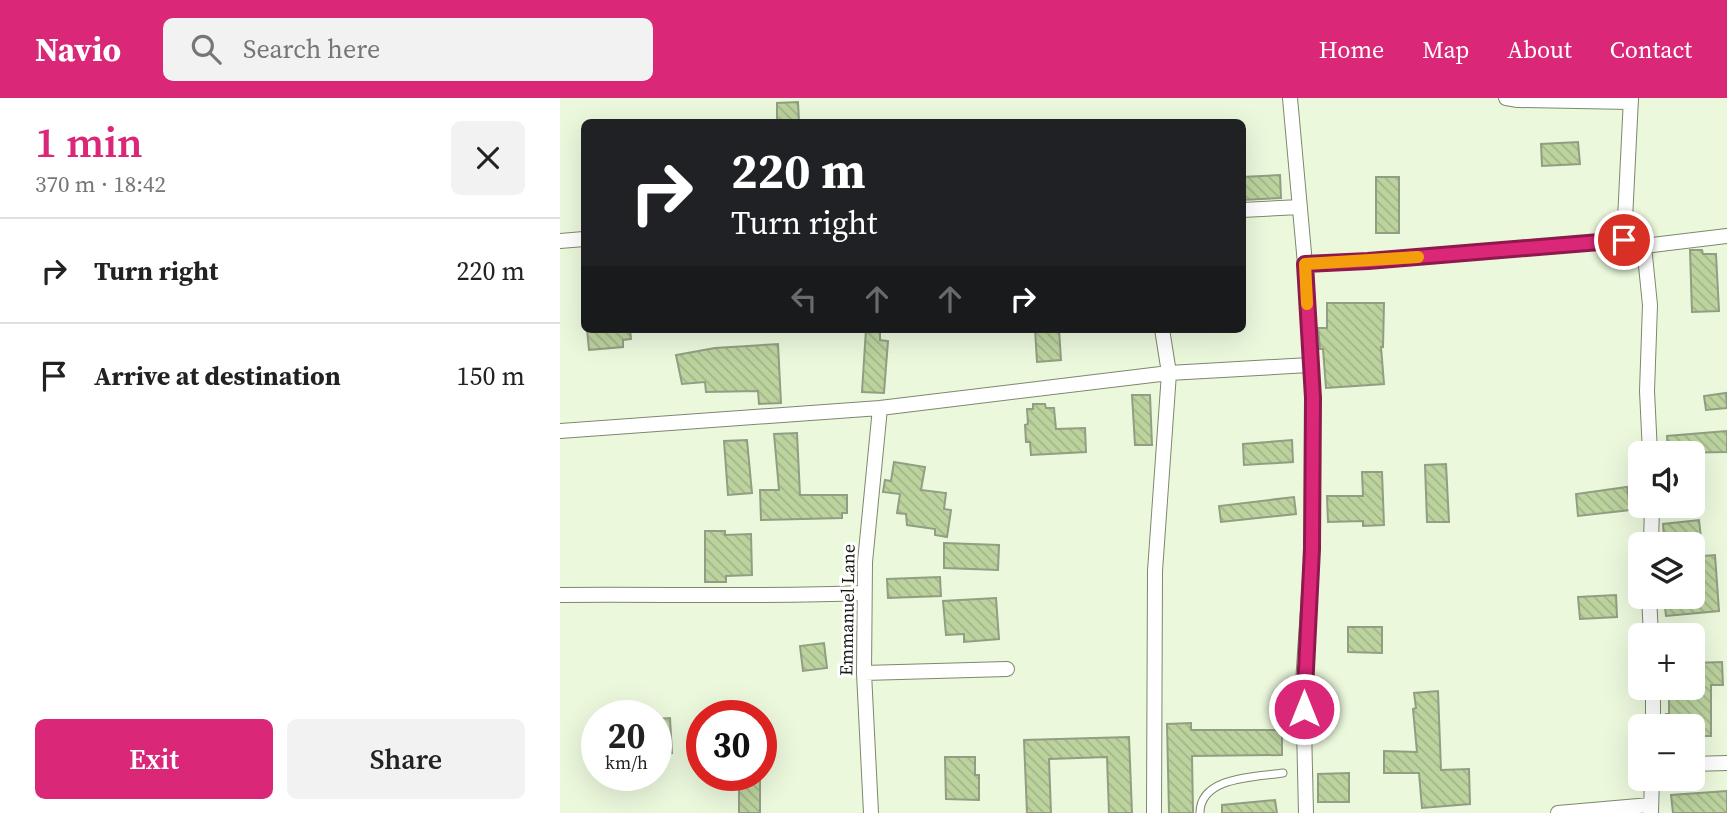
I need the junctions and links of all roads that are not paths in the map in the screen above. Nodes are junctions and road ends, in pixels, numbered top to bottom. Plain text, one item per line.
1 (1290, 98) edge
2 (1506, 98) edge
3 (1630, 100) edge
4 (1300, 207) junction
5 (1246, 210) edge
6 (1727, 236) edge
7 (581, 239) edge
8 (1624, 240) junction
9 (560, 241) edge
10 (1644, 246) junction
11 (1305, 264) junction
12 (1163, 333) edge
13 (1309, 365) junction
14 (1168, 373) junction
15 (880, 408) junction
16 (560, 431) edge
17 (1649, 441) edge
18 (864, 593) junction
19 (560, 595) edge
20 (1007, 669) dead end
21 (863, 673) junction
22 (1727, 763) edge
23 (1705, 764) edge
24 (1283, 773) dead end
25 (1652, 791) edge
26 (1651, 809) edge
27 (871, 813) edge
28 (1154, 813) edge
29 (1200, 813) edge
30 (1306, 813) edge
31 (1558, 813) edge

1 - 4 street
2 - 3 street
3 - 8 street
4 - 5 street
4 - 11 street
6 - 10 street
7 - 9 street
8 - 10 street
8 - 11 street
10 - 17 street
11 - 13 street
12 - 14 street
13 - 14 street
13 - 30 street
14 - 15 street
14 - 28 street
15 - 16 street
15 - 18 street, Emmanuel Lane
18 - 19 street
18 - 21 street, Emmanuel Lane
20 - 21 street
21 - 27 street, Emmanuel Lane
22 - 23 street
24 - 29 lane
25 - 26 street
26 - 31 street

